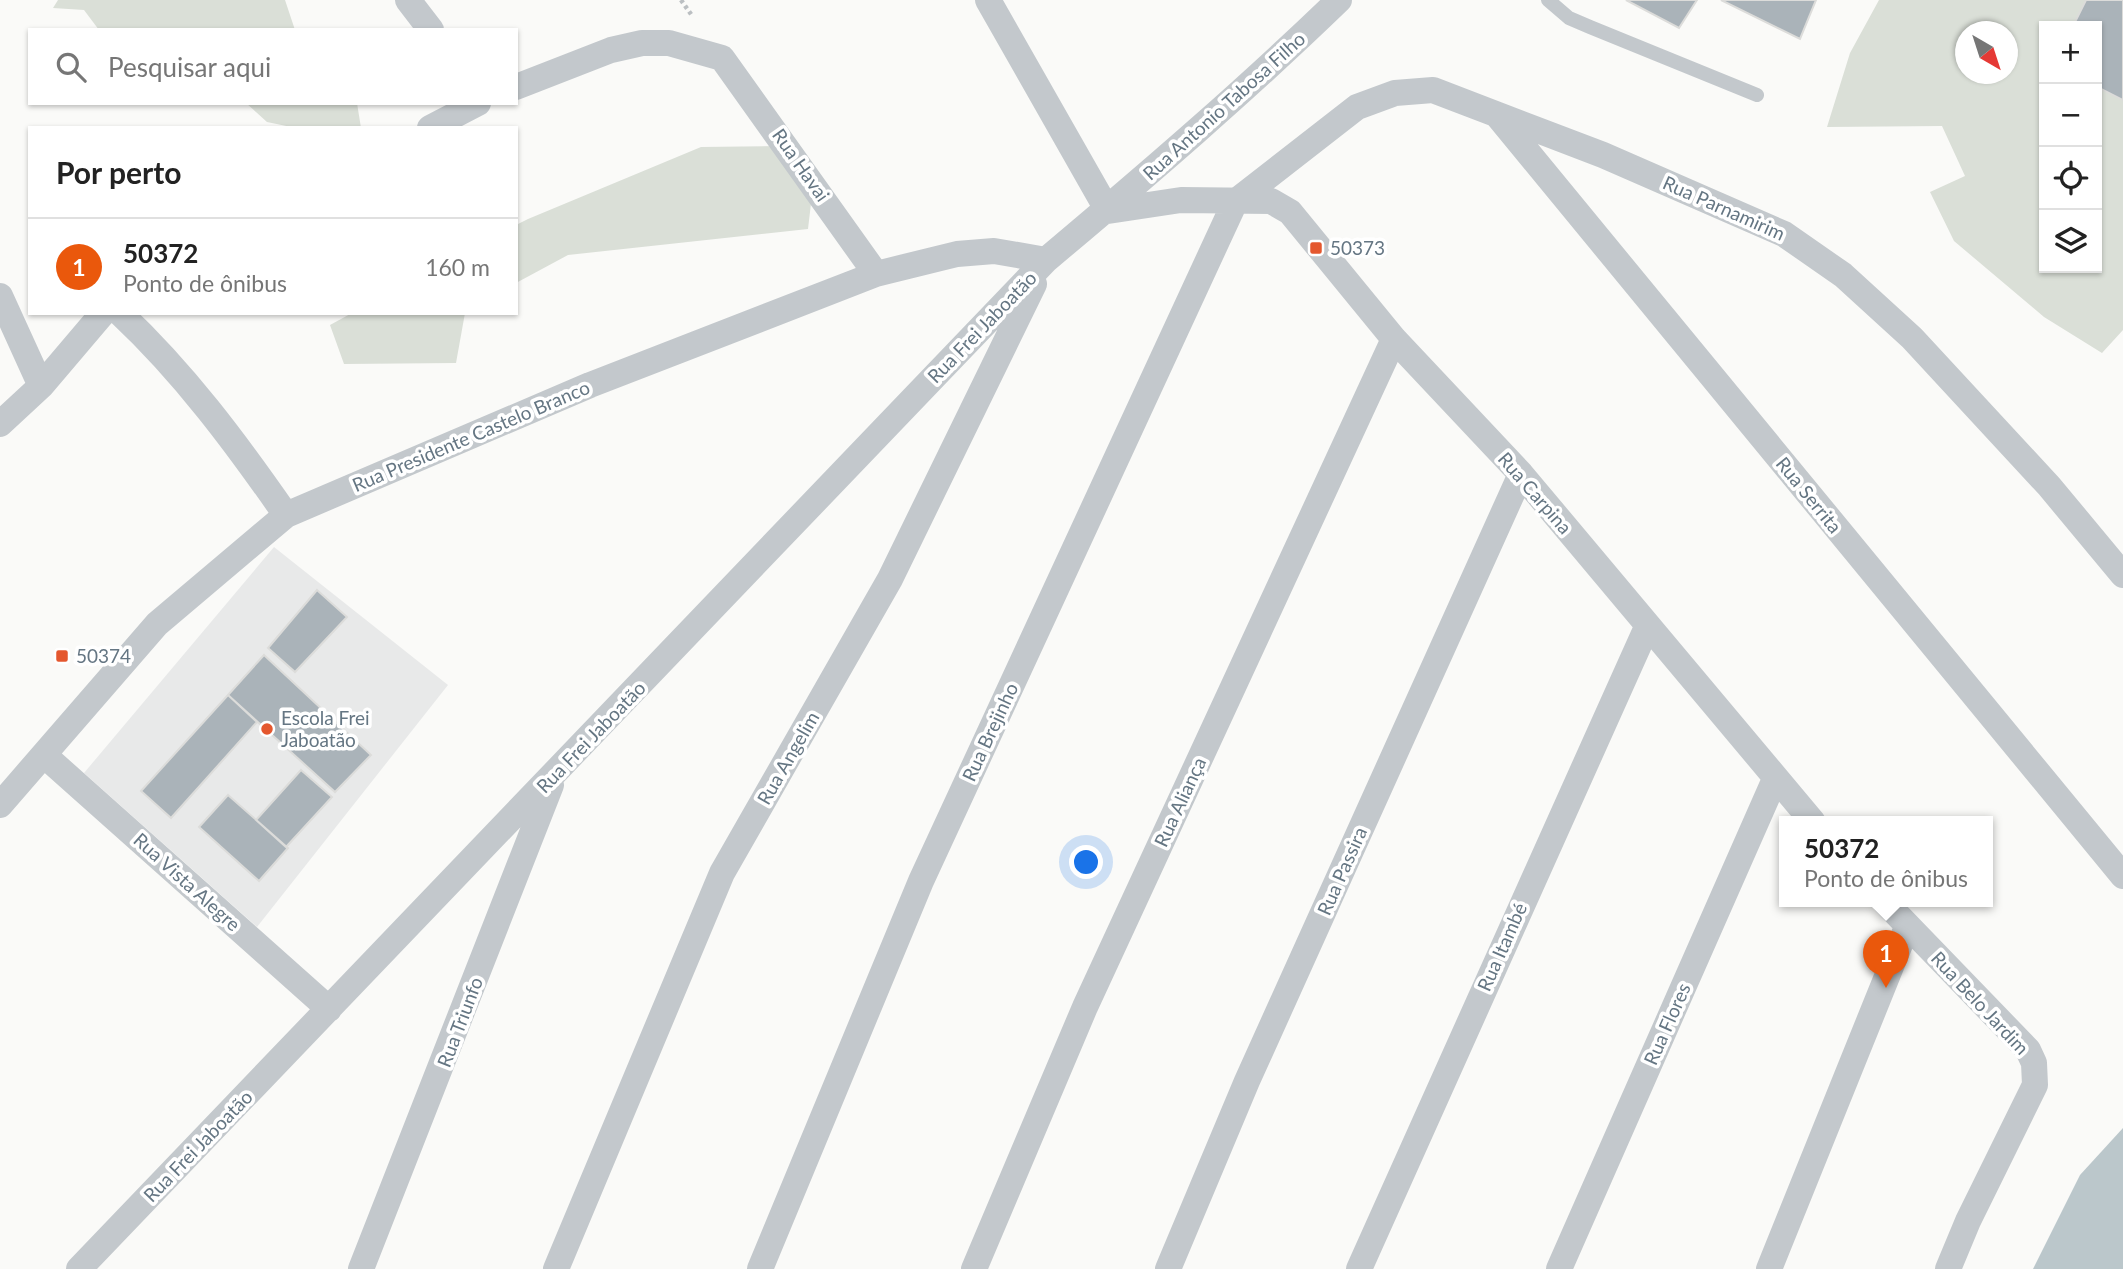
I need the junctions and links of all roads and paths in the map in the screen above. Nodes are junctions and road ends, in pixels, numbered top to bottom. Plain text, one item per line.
1 (408, 0) edge
2 (988, 0) edge
3 (1339, 0) edge
4 (1548, 0) edge
5 (429, 28) edge
6 (518, 86) edge
7 (1757, 95) dead end
8 (474, 105) edge
9 (1496, 114) junction
10 (434, 126) edge
11 (1235, 202) junction
12 (1108, 211) junction
13 (1046, 260) junction
14 (877, 274) junction
15 (0, 296) edge
16 (101, 315) edge
17 (122, 315) edge
18 (1394, 338) junction
19 (41, 387) junction
20 (0, 424) edge
21 (1521, 474) junction
22 (286, 514) junction
23 (2123, 575) edge
24 (1647, 627) junction
25 (44, 755) junction
26 (556, 774) junction
27 (1775, 779) junction
28 (0, 805) edge
29 (1809, 816) edge
30 (2123, 876) edge
31 (1889, 907) edge
32 (1907, 927) junction
33 (330, 1009) junction
34 (79, 1269) edge
35 (361, 1269) edge
36 (556, 1269) edge
37 (760, 1269) edge
38 (974, 1269) edge
39 (1168, 1269) edge
40 (1359, 1269) edge
41 (1559, 1269) edge
42 (1769, 1269) edge
43 (1948, 1269) edge

1 - 5 street
2 - 12 street
3 - 12 street, Rua Antonio Tabosa Filho
4 - 7 lane
6 - 14 street, Rua Havai
8 - 10 street
9 - 11 street, Rua Parnamirim
9 - 23 street, Rua Parnamirim
9 - 30 street, Rua Serrita
11 - 12 street, Rua Carpina
11 - 18 street, Rua Carpina
11 - 37 street, Rua Brejinho
12 - 13 street, Rua Frei Jaboatão
13 - 14 street, Rua Presidente Castelo Branco
13 - 26 street, Rua Frei Jaboatão
13 - 36 street, Rua Angelim
14 - 22 street, Rua Presidente Castelo Branco
15 - 19 street
16 - 19 street
17 - 22 street
18 - 21 street, Rua Carpina
18 - 38 street, Rua Aliança
19 - 20 street
21 - 24 street, Rua Carpina
21 - 39 street, Rua Passira
22 - 25 street, Rua Presidente Castelo Branco
24 - 27 street, Rua Carpina
24 - 40 street, Rua Itambé
25 - 28 street, Rua Presidente Castelo Branco
25 - 33 street, Rua Vista Alegre
26 - 33 street, Rua Frei Jaboatão
26 - 35 street, Rua Triunfo
27 - 29 street, Rua Carpina
27 - 41 street, Rua Flores
31 - 32 street
32 - 42 street
32 - 43 street, Rua Belo Jardim
33 - 34 street, Rua Frei Jaboatão

